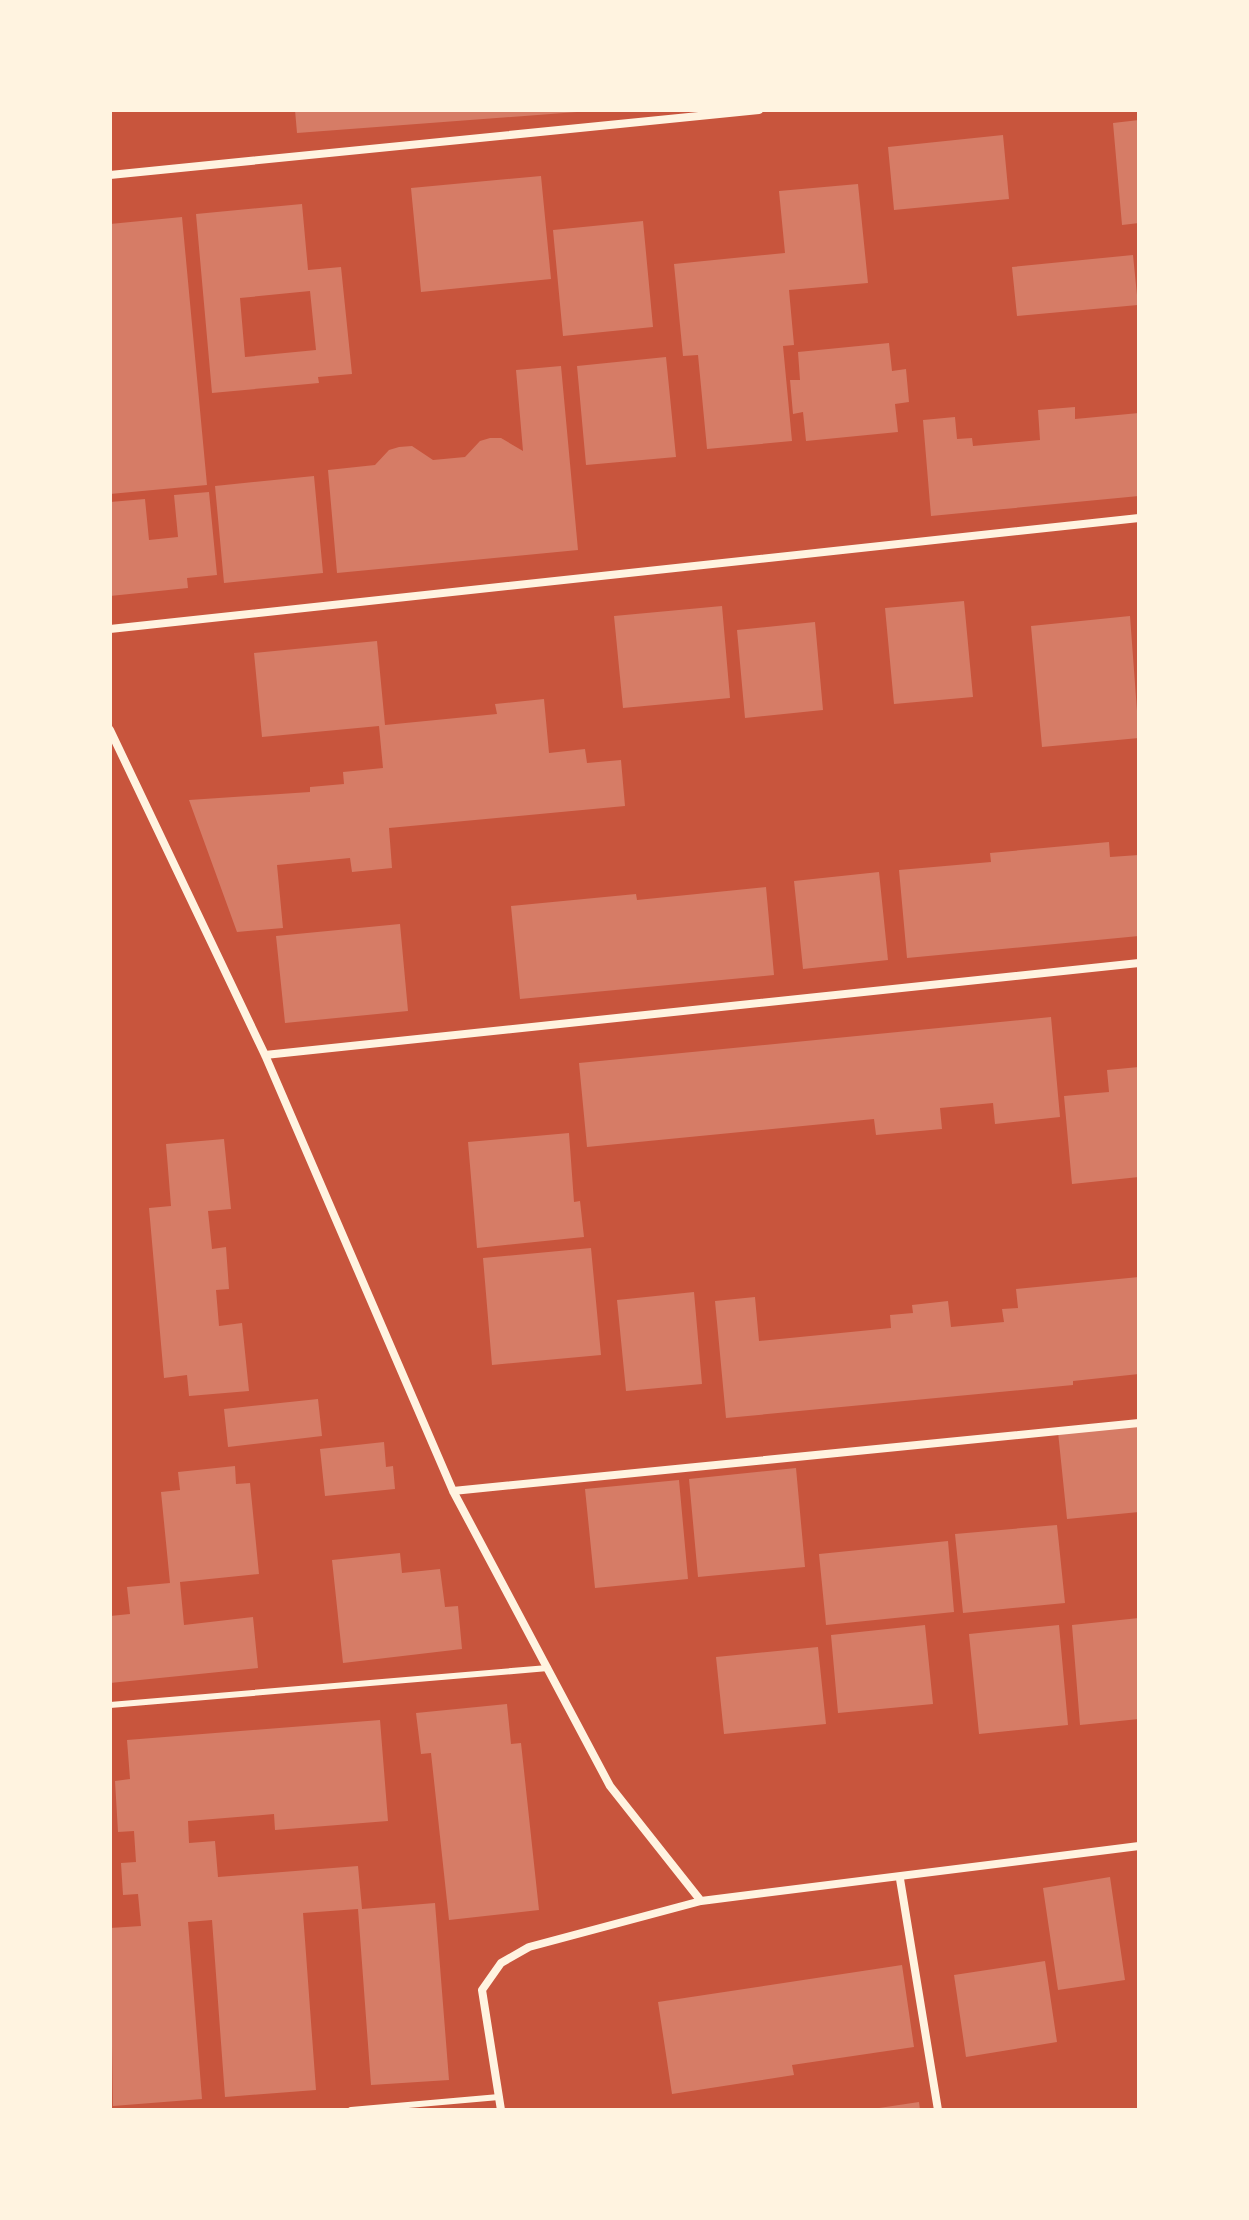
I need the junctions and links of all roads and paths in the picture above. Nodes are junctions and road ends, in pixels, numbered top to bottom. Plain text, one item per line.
1 (759, 110) edge
2 (110, 175) edge
3 (1139, 518) edge
4 (110, 629) edge
5 (110, 730) edge
6 (1139, 963) edge
7 (265, 1055) junction
8 (1139, 1423) edge
9 (453, 1491) junction
10 (548, 1668) junction
11 (110, 1705) edge
12 (1139, 1846) edge
13 (900, 1879) junction
14 (701, 1901) junction
15 (499, 2097) junction
16 (351, 2110) edge
17 (501, 2110) edge
18 (938, 2110) edge

1 - 2 street
3 - 4 street
5 - 7 street
6 - 7 street
7 - 9 street
8 - 9 street
9 - 10 street
10 - 11 lane
10 - 14 street
12 - 13 street
13 - 14 street
13 - 18 street
14 - 15 street
15 - 16 lane
15 - 17 street

